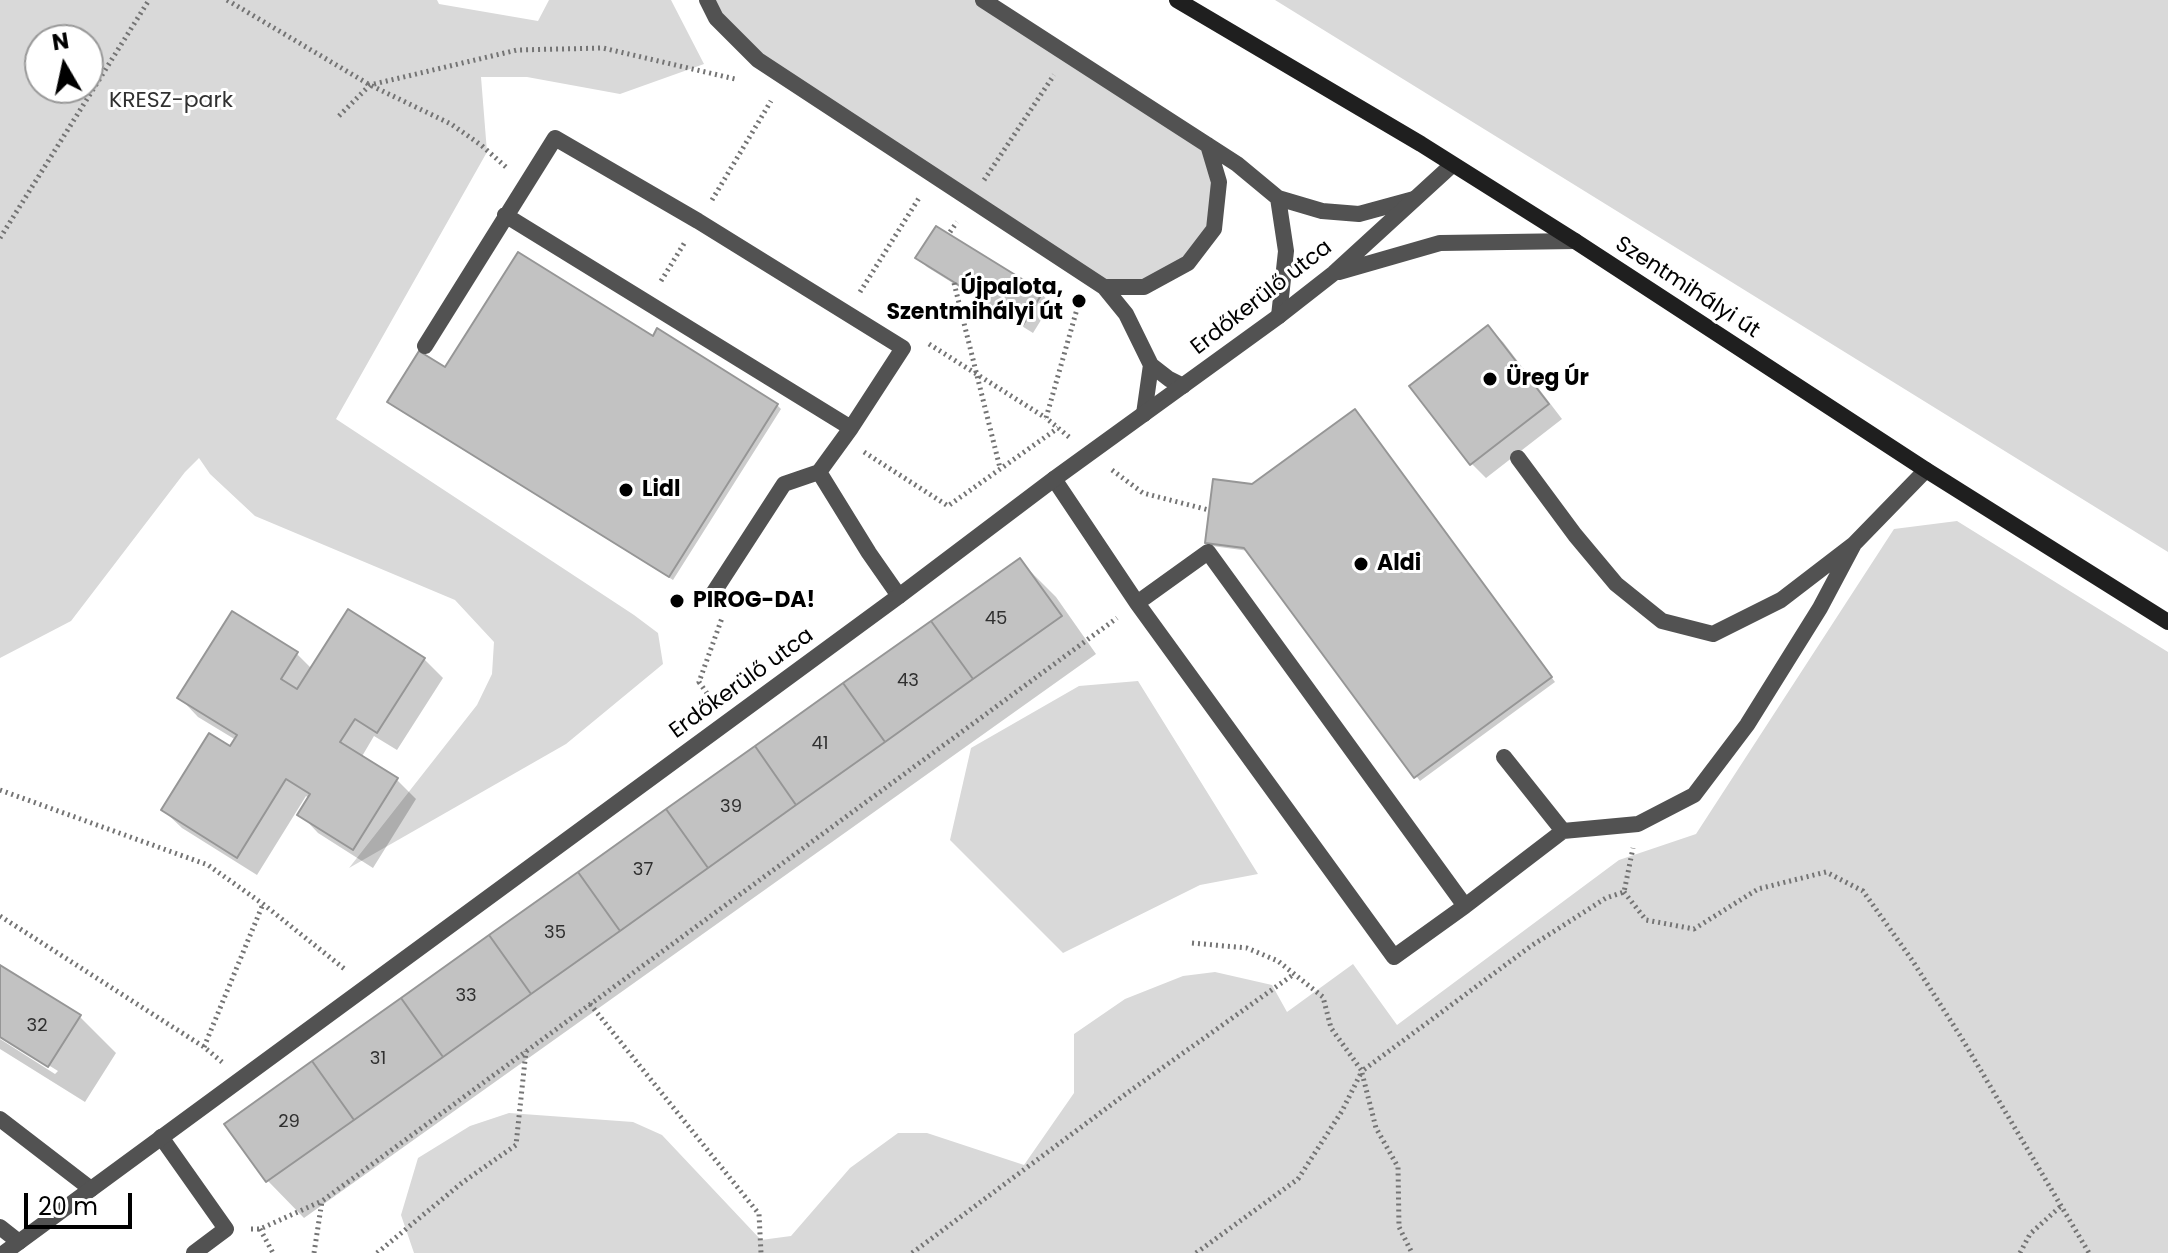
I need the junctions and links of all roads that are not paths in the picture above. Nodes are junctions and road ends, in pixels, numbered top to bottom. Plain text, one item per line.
1 (707, 0) edge
2 (983, 0) edge
3 (1177, 0) edge
4 (1208, 145) junction
5 (1452, 165) junction
6 (1278, 198) junction
7 (1414, 199) junction
8 (505, 215) junction
9 (1575, 241) junction
10 (1334, 273) junction
11 (1104, 287) junction
12 (1279, 316) junction
13 (425, 346) dead end
14 (1151, 365) junction
15 (1183, 386) junction
16 (1144, 414) junction
17 (847, 435) junction
18 (1518, 458) dead end
19 (1926, 470) junction
20 (819, 472) junction
21 (1054, 479) junction
22 (1854, 544) junction
23 (712, 595) road end
24 (899, 596) junction
25 (1137, 603) junction
26 (2168, 622) edge
27 (1504, 757) dead end
28 (1563, 831) junction
29 (1465, 906) junction
30 (0, 1119) edge
31 (161, 1137) junction
32 (91, 1189) junction
33 (0, 1227) edge
34 (19, 1242) junction
35 (4, 1253) edge
36 (194, 1253) edge

1 - 11 street
2 - 4 street
3 - 5 main road, Szentmihályi út
4 - 6 street
4 - 11 street
5 - 7 street, Erdőkerülő utca
5 - 9 main road, Szentmihályi út
6 - 7 street
6 - 12 street
7 - 10 street, Erdőkerülő utca
8 - 13 street
8 - 17 street
8 - 17 street
9 - 10 street
9 - 19 main road, Szentmihályi út
10 - 12 street, Erdőkerülő utca
11 - 14 street
12 - 15 street, Erdőkerülő utca
14 - 15 street
14 - 16 street
15 - 16 street, Erdőkerülő utca
16 - 21 street, Erdőkerülő utca
17 - 20 street
18 - 22 street
19 - 22 street
19 - 26 main road, Szentmihályi út
20 - 23 street
20 - 24 street
21 - 24 street, Erdőkerülő utca
21 - 25 street
22 - 28 street
24 - 31 street, Erdőkerülő utca
25 - 29 street
25 - 29 street
27 - 28 street
28 - 29 street
30 - 32 street
31 - 32 street, Erdőkerülő utca
31 - 36 street
32 - 34 street, Erdőkerülő utca
33 - 34 street
34 - 35 street, Erdőkerülő utca

